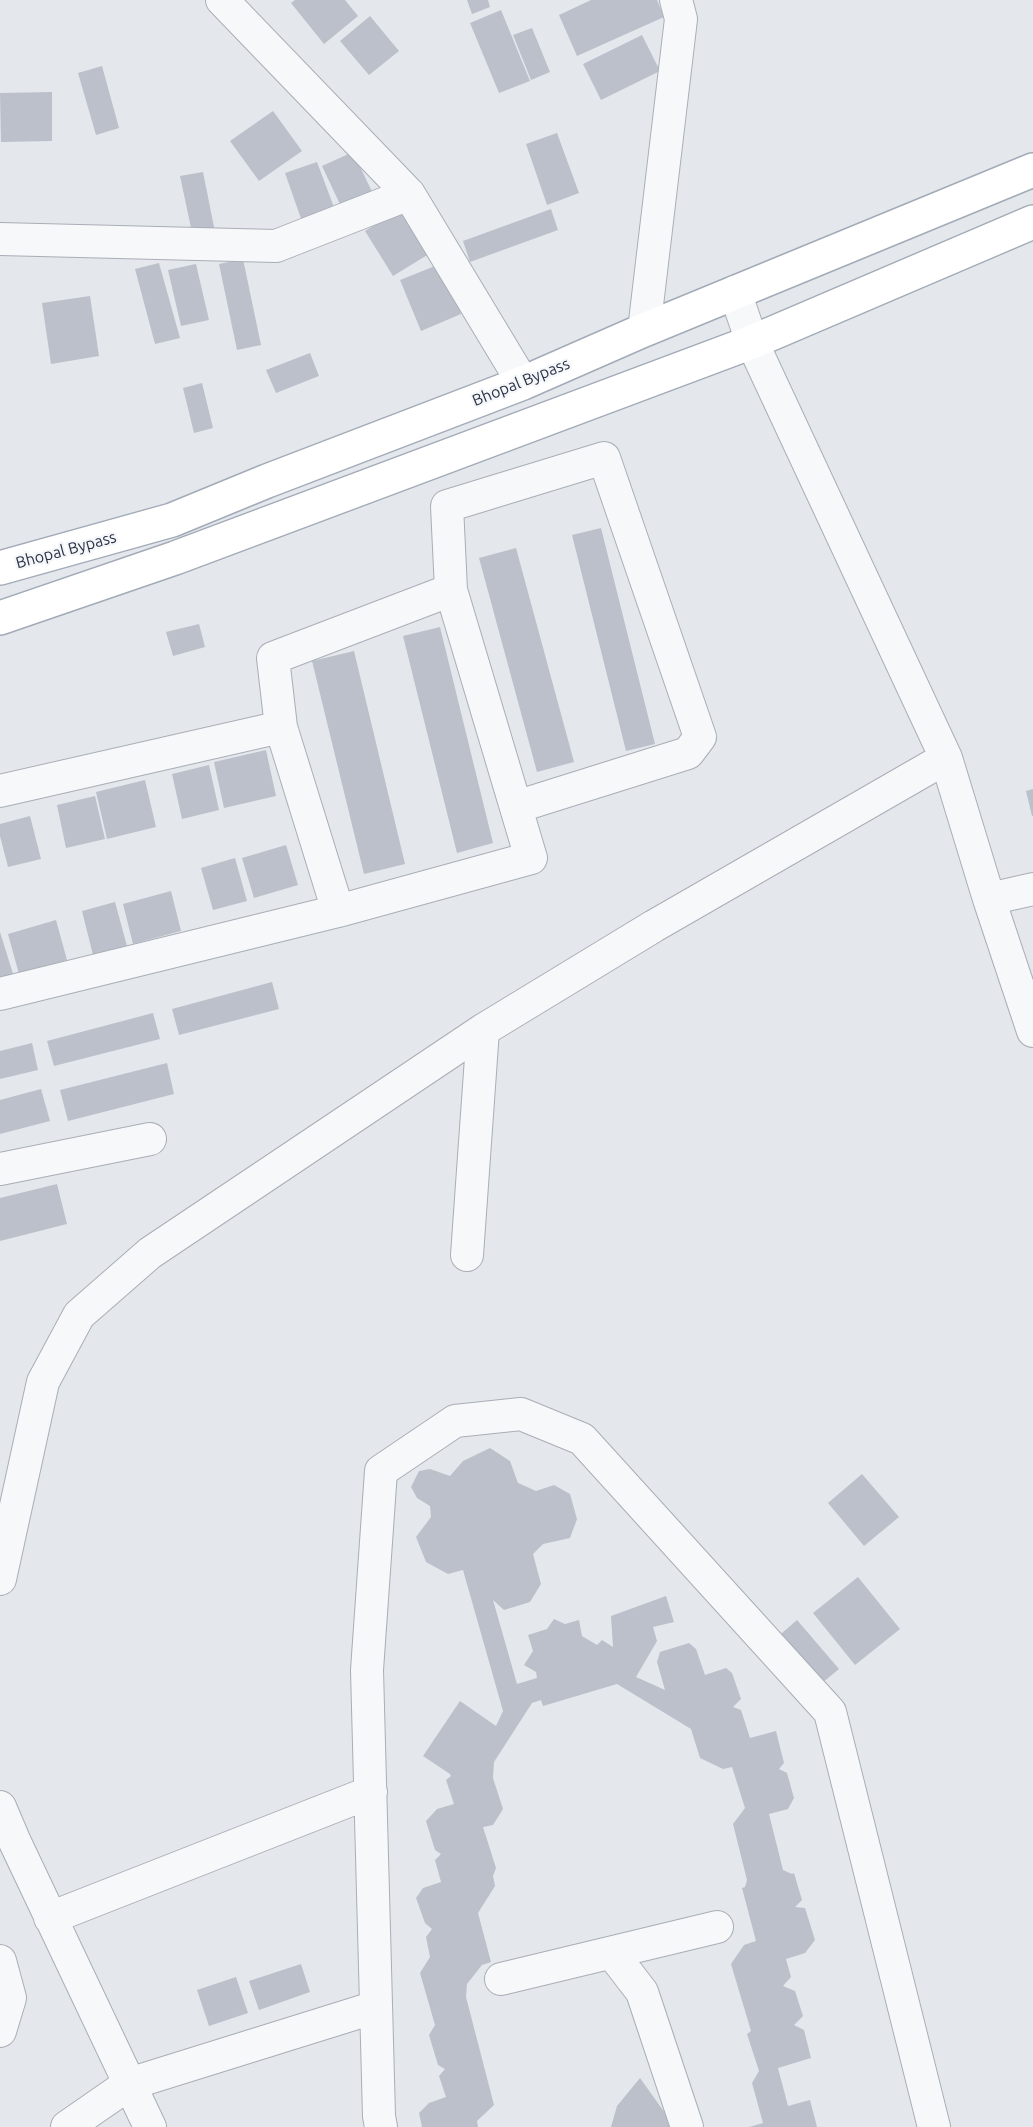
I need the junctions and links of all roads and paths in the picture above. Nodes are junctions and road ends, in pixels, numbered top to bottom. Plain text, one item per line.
1 (222, 0) edge
2 (676, 0) edge
3 (1033, 170) edge
4 (408, 194) junction
5 (1033, 222) edge
6 (0, 239) edge
7 (735, 292) junction
8 (644, 330) junction
9 (752, 342) junction
10 (523, 383) junction
11 (0, 568) edge
12 (452, 590) junction
13 (0, 618) edge
14 (281, 727) junction
15 (946, 758) junction
16 (0, 790) edge
17 (516, 807) junction
18 (1033, 889) edge
19 (989, 899) junction
20 (338, 911) junction
21 (0, 994) edge
22 (483, 1030) junction
23 (1033, 1030) edge
24 (150, 1139) dead end
25 (0, 1169) edge
26 (467, 1255) dead end
27 (0, 1579) edge
28 (370, 1792) junction
29 (0, 1807) edge
30 (7, 1848) edge
31 (50, 1918) junction
32 (717, 1927) dead end
33 (612, 1953) junction
34 (0, 1961) edge
35 (501, 1979) dead end
36 (376, 2007) junction
37 (0, 2031) edge
38 (129, 2084) junction
39 (67, 2127) edge
40 (150, 2127) edge
41 (381, 2127) edge
42 (687, 2127) edge
43 (934, 2127) edge

1 - 4 street
2 - 8 street
3 - 7 main road, Bhopal Bypass
4 - 6 street
4 - 10 street
5 - 9 main road
7 - 8 main road, Bhopal Bypass
7 - 9 street
8 - 10 main road, Bhopal Bypass
9 - 13 main road
9 - 15 street
10 - 11 main road, Bhopal Bypass
12 - 14 street
12 - 17 street
12 - 17 street
14 - 16 street
14 - 20 street
15 - 19 street
15 - 22 street
17 - 20 street
18 - 19 street
19 - 23 street
20 - 21 street
22 - 26 street
22 - 27 street
24 - 25 street
28 - 31 street
28 - 36 street
28 - 43 street
29 - 30 street
30 - 31 street
31 - 38 street
32 - 33 street
33 - 35 street
33 - 42 street
34 - 37 street
36 - 38 street
36 - 41 street
38 - 39 street
38 - 40 street

